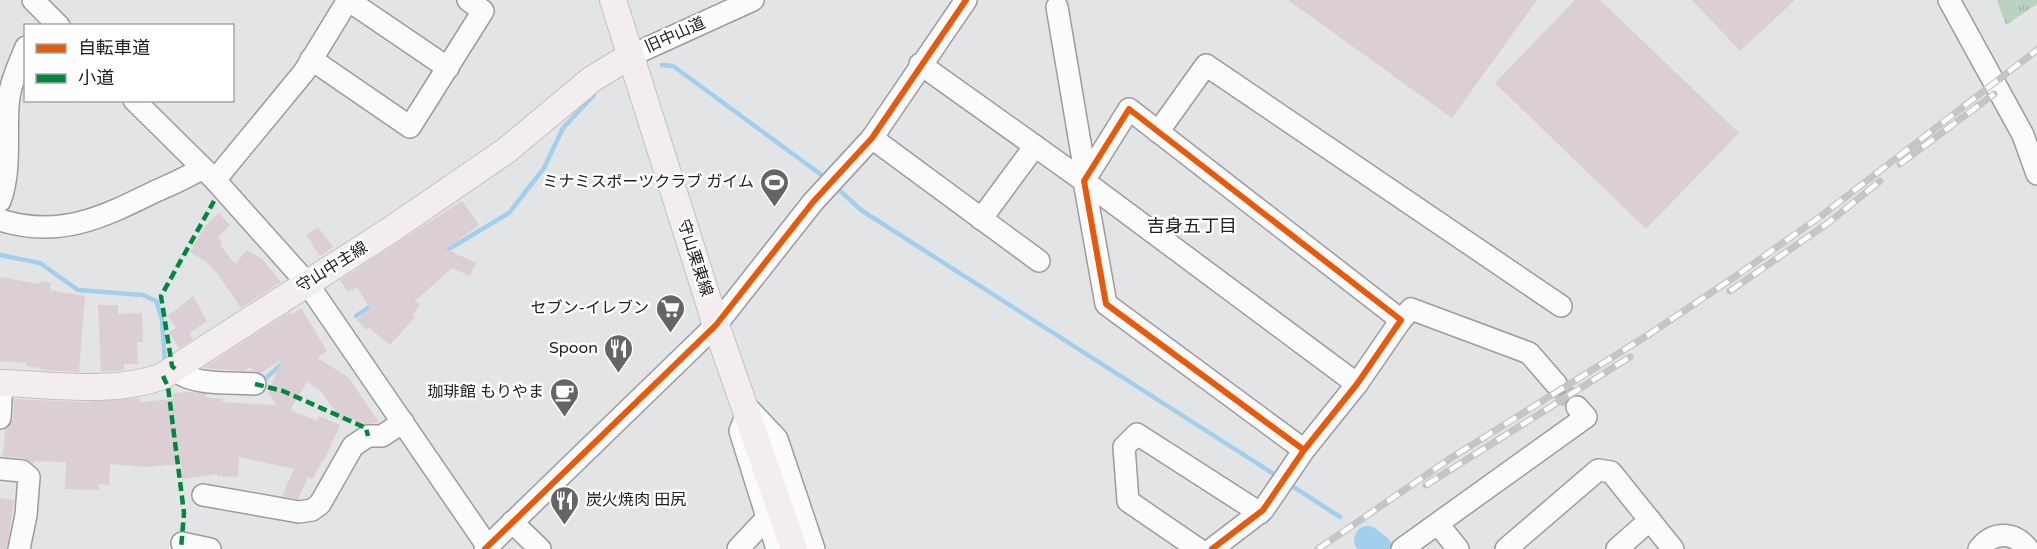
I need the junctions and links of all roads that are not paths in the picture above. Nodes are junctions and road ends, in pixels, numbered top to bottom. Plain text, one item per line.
1 (348, 0) edge
2 (468, 0) edge
3 (613, 0) edge
4 (753, 0) edge
5 (966, 0) edge
6 (1949, 0) edge
7 (1057, 7) dead end
8 (24, 52) edge
9 (630, 56) junction
10 (311, 59) junction
11 (920, 64) junction
12 (448, 68) junction
13 (136, 102) edge
14 (1158, 132) junction
15 (872, 138) junction
16 (2030, 142) edge
17 (1035, 146) junction
18 (208, 174) junction
19 (2037, 174) edge
20 (1085, 180) junction
21 (0, 201) edge
22 (981, 219) junction
23 (0, 220) edge
24 (1039, 261) dead end
25 (306, 284) junction
26 (1561, 306) dead end
27 (1401, 320) junction
28 (716, 325) junction
29 (175, 369) junction
30 (1, 383) edge
31 (255, 384) dead end
32 (1357, 384) junction
33 (1556, 384) tunnel mouth
34 (1577, 407) dead end
35 (745, 408) junction
36 (0, 418) edge
37 (403, 422) junction
38 (1304, 450) junction
39 (0, 469) edge
40 (203, 495) dead end
41 (1260, 513) junction
42 (766, 519) junction
43 (1650, 520) junction
44 (512, 522) junction
45 (1438, 524) junction
46 (183, 543) dead end
47 (486, 548) edge
48 (19, 549) edge
49 (210, 549) edge
50 (540, 549) edge
51 (738, 549) edge
52 (777, 549) edge
53 (795, 549) edge
54 (814, 549) edge
55 (1198, 549) edge
56 (1212, 549) edge
57 (1402, 549) edge
58 (1458, 549) edge
59 (1506, 549) edge
60 (1617, 549) edge
61 (1673, 549) edge
62 (1980, 549) edge
63 (2028, 549) edge

1 - 10 street
1 - 12 street
2 - 12 street
3 - 9 main road, 守山栗東線
4 - 9 street, 旧中山道
5 - 11 street
6 - 16 street
7 - 20 street
8 - 21 street
9 - 25 main road, 守山中主線
9 - 28 main road, 守山栗東線
10 - 12 street
10 - 18 street
11 - 15 street
11 - 17 street
13 - 18 street
14 - 20 street
14 - 26 street
14 - 27 street
15 - 22 street
15 - 28 street
16 - 19 street
17 - 20 street
17 - 22 street
18 - 23 street
18 - 25 street
20 - 32 street
20 - 38 street
22 - 24 street
25 - 29 main road, 守山中主線
25 - 37 street
27 - 32 street
27 - 33 street
28 - 35 main road, 守山栗東線
28 - 44 street
29 - 30 main road, 守山中主線
29 - 31 street
30 - 36 street
32 - 38 street
34 - 45 street
35 - 42 street
35 - 53 main road, 守山栗東線
35 - 54 street
37 - 40 street
37 - 47 street
38 - 41 street
39 - 48 street
41 - 55 street
41 - 56 street
42 - 51 street
42 - 52 street
43 - 59 street
43 - 60 street
43 - 61 street
44 - 47 street
44 - 50 street
45 - 57 street
45 - 58 street
46 - 49 street
62 - 63 street

